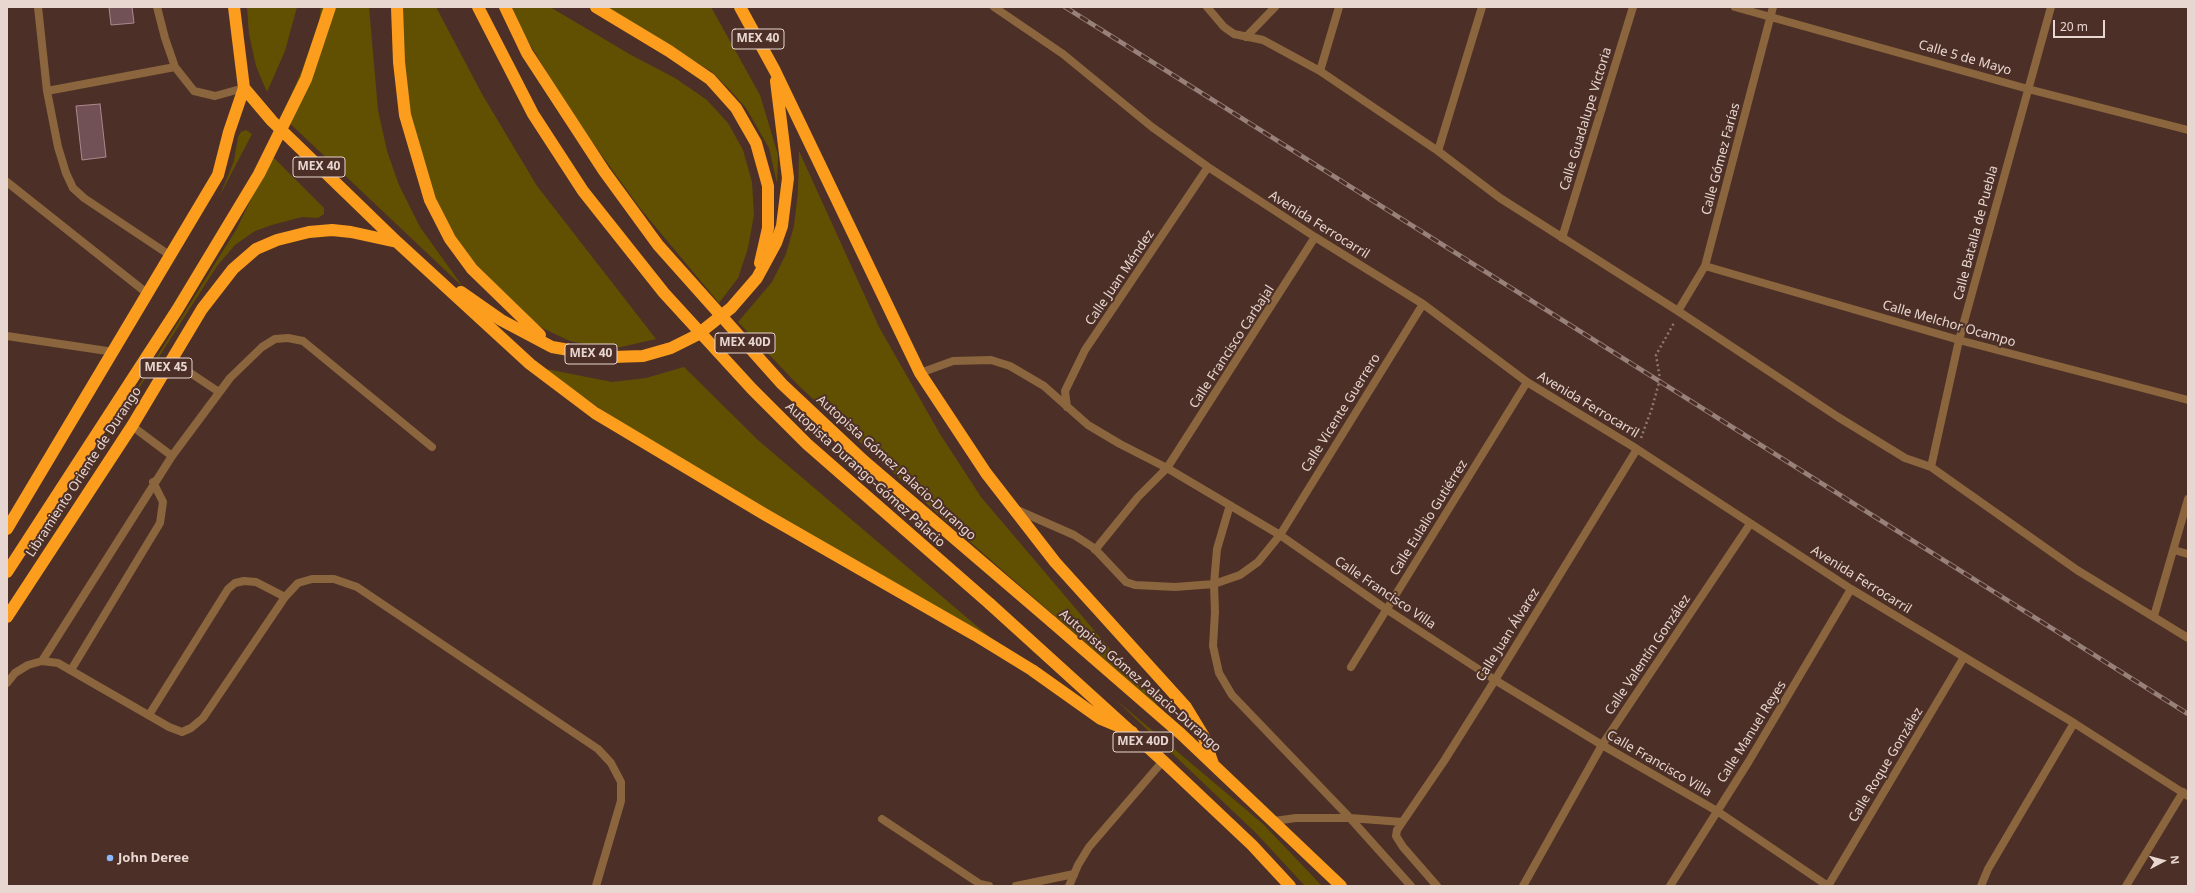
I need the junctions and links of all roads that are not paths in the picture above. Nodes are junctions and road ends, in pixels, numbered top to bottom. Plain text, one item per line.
1 (38, 7) edge
2 (158, 7) edge
3 (234, 7) edge
4 (330, 7) edge
5 (396, 7) edge
6 (478, 7) edge
7 (505, 7) edge
8 (596, 7) edge
9 (740, 7) edge
10 (994, 7) edge
11 (1207, 7) edge
12 (1275, 7) edge
13 (1339, 7) edge
14 (1482, 7) edge
15 (1633, 7) edge
16 (1736, 7) edge
17 (1773, 7) edge
18 (2051, 7) edge
19 (1770, 16) junction
20 (1246, 37) junction
21 (175, 67) junction
22 (775, 71) junction
23 (1320, 71) junction
24 (244, 88) junction
25 (2028, 89) junction
26 (47, 91) junction
27 (2188, 130) edge
28 (1438, 151) junction
29 (1208, 167) junction
30 (7, 182) edge
31 (1315, 238) junction
32 (1562, 238) junction
33 (397, 242) junction
34 (171, 256) junction
35 (422, 266) junction
36 (1705, 266) junction
37 (757, 278) junction
38 (148, 294) junction
39 (1422, 304) junction
40 (1678, 311) junction
41 (7, 336) edge
42 (1960, 340) junction
43 (552, 347) junction
44 (114, 352) junction
45 (171, 360) junction
46 (920, 373) junction
47 (1527, 382) junction
48 (219, 392) junction
49 (2188, 400) edge
50 (1067, 408) junction
51 (132, 426) junction
52 (432, 447) dead end
53 (1636, 449) junction
54 (172, 456) junction
55 (1931, 467) junction
56 (1168, 468) junction
57 (153, 482) junction
58 (2188, 499) edge
59 (1230, 505) junction
60 (1012, 508) junction
61 (1750, 524) junction
62 (7, 529) edge
63 (1280, 535) junction
64 (1095, 550) junction
65 (2174, 550) junction
66 (2188, 554) edge
67 (7, 572) edge
68 (1214, 584) junction
69 (1851, 589) junction
70 (285, 597) junction
71 (1386, 609) junction
72 (2154, 616) junction
73 (7, 617) edge
74 (2188, 638) edge
75 (1964, 657) junction
76 (42, 661) junction
77 (1351, 667) dead end
78 (71, 670) junction
79 (1495, 680) junction
80 (7, 683) edge
81 (149, 715) junction
82 (2074, 723) junction
83 (1132, 732) junction
84 (1602, 745) junction
85 (1163, 761) junction
86 (1213, 764) junction
87 (2185, 794) edge
88 (1717, 811) junction
89 (1350, 818) junction
90 (882, 819) dead end
91 (1274, 821) junction
92 (1402, 822) junction
93 (1074, 874) junction
94 (596, 886) edge
95 (989, 886) edge
96 (1016, 886) edge
97 (1070, 886) edge
98 (1290, 886) edge
99 (1341, 886) edge
100 (1411, 886) edge
101 (1437, 886) edge
102 (1523, 886) edge
103 (1670, 886) edge
104 (1828, 886) edge
105 (1981, 886) edge
106 (2126, 886) edge

1 - 26 street
2 - 21 street
3 - 24 highway
4 - 67 highway, bridge
5 - 43 highway
6 - 83 highway, Autopista Durango-Gómez Palacio / MEX 40D, bridge
7 - 86 highway, Autopista Gómez Palacio-Durango / MEX 40D, bridge
8 - 37 highway, MEX 40
9 - 22 highway, MEX 40
10 - 29 street, Avenida Ferrocarril
11 - 20 street
12 - 20 street
13 - 23 street
14 - 28 street
15 - 32 street, Calle Guadalupe Victoria
16 - 19 street, Calle 5 de Mayo
17 - 19 street, Calle Gómez Farías
18 - 25 street, Calle Batalla de Puebla
19 - 25 street, Calle 5 de Mayo
19 - 36 street, Calle Gómez Farías
20 - 23 street
21 - 24 street
21 - 26 street
22 - 37 highway, MEX 40
22 - 46 highway
23 - 28 street
24 - 33 highway, MEX 40
24 - 34 highway
25 - 27 street, Calle 5 de Mayo
25 - 42 street, Calle Batalla de Puebla
26 - 34 street
28 - 32 street
29 - 31 street, Avenida Ferrocarril
29 - 50 street, Calle Juan Méndez
30 - 38 street
31 - 39 street, Avenida Ferrocarril
31 - 56 street, Calle Francisco Carbajal
32 - 40 street
33 - 35 highway, MEX 40
33 - 45 highway, Libramiento Oriente de Durango / MEX 45
34 - 38 highway
35 - 43 highway, MEX 40
35 - 83 highway
36 - 40 street, Calle Gómez Farías
36 - 42 street, Calle Melchor Ocampo
37 - 43 highway, MEX 40
38 - 44 highway
39 - 47 street, Avenida Ferrocarril
39 - 63 street, Calle Vicente Guerrero
40 - 55 street
41 - 44 street
42 - 49 street, Calle Melchor Ocampo
42 - 55 street, Calle Batalla de Puebla
44 - 62 highway
45 - 48 street
45 - 51 highway, Libramiento Oriente de Durango / MEX 45
46 - 50 street, Calle Francisco Villa
46 - 60 highway
47 - 53 street, Avenida Ferrocarril
47 - 71 street, Calle Eulalio Gutiérrez
48 - 52 street
48 - 54 street
50 - 56 street, Calle Francisco Villa
51 - 54 street
51 - 73 highway, Libramiento Oriente de Durango / MEX 45
53 - 61 street, Avenida Ferrocarril
53 - 79 street, Calle Juan Álvarez
54 - 57 street
55 - 72 street
56 - 59 street, Calle Francisco Villa
56 - 64 street, Calle Francisco Carbajal
57 - 76 street
57 - 78 street
58 - 65 street
59 - 63 street, Calle Francisco Villa
59 - 68 street
60 - 64 street, Calle Vicente Guerrero
60 - 86 highway
61 - 69 street, Avenida Ferrocarril
61 - 84 street, Calle Valentín González
63 - 68 street, Calle Vicente Guerrero
63 - 71 street, Calle Francisco Villa
64 - 68 street, Calle Vicente Guerrero
65 - 66 street
65 - 72 street
68 - 89 street
69 - 75 street, Avenida Ferrocarril
69 - 88 street, Calle Manuel Reyes
70 - 81 street
70 - 81 street
70 - 94 street
71 - 77 street, Calle Eulalio Gutiérrez
71 - 79 street, Calle Francisco Villa
72 - 74 street
75 - 82 street, Avenida Ferrocarril
75 - 104 street, Calle Roque González
76 - 78 street
76 - 80 street
78 - 81 street
79 - 84 street, Calle Francisco Villa
79 - 92 street, Calle Juan Álvarez
82 - 87 street, Avenida Ferrocarril
82 - 105 street
83 - 85 highway, Autopista Durango-Gómez Palacio / MEX 40D
84 - 88 street, Calle Francisco Villa
84 - 102 street, Calle Valentín González
85 - 93 street
85 - 98 highway, Autopista Durango-Gómez Palacio / MEX 40D
86 - 91 highway, Autopista Gómez Palacio-Durango / MEX 40D
87 - 106 street
88 - 103 street, Calle Manuel Reyes
88 - 104 street, Calle Francisco Villa
89 - 91 street
89 - 92 street
89 - 100 street
90 - 95 street
91 - 99 highway, Autopista Gómez Palacio-Durango / MEX 40D
92 - 101 street, Calle Juan Álvarez
93 - 96 street
93 - 97 street

